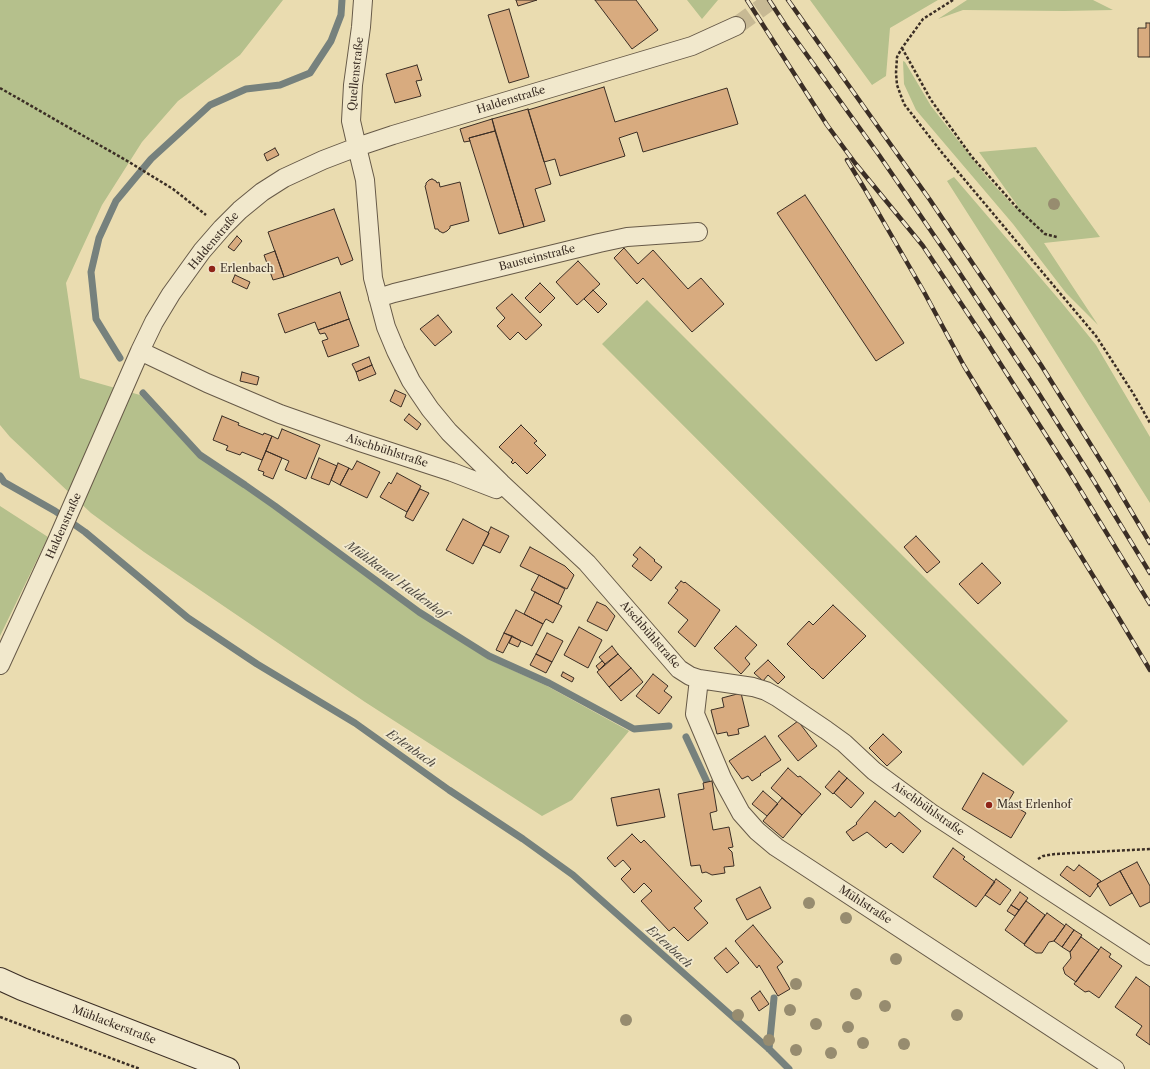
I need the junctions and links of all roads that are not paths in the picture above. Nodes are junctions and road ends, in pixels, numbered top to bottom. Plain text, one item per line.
1 (363, 0) edge
2 (736, 26) tunnel mouth
3 (356, 147) junction
4 (698, 232) dead end
5 (378, 298) junction
6 (140, 351) junction
7 (501, 483) junction
8 (0, 665) edge
9 (699, 679) junction
10 (1150, 956) edge
11 (0, 979) edge
12 (228, 1069) edge
13 (1115, 1069) edge

1 - 3 street, Quellenstraße
2 - 3 street, Haldenstraße
3 - 5 street
3 - 6 street, Haldenstraße
4 - 5 street, Bausteinstraße
5 - 7 street
6 - 7 street, Aischbühlstraße
6 - 8 street, Haldenstraße
7 - 9 street, Aischbühlstraße
9 - 10 street, Aischbühlstraße
9 - 13 street, Mühlstraße
11 - 12 main road, Mühlackerstraße

